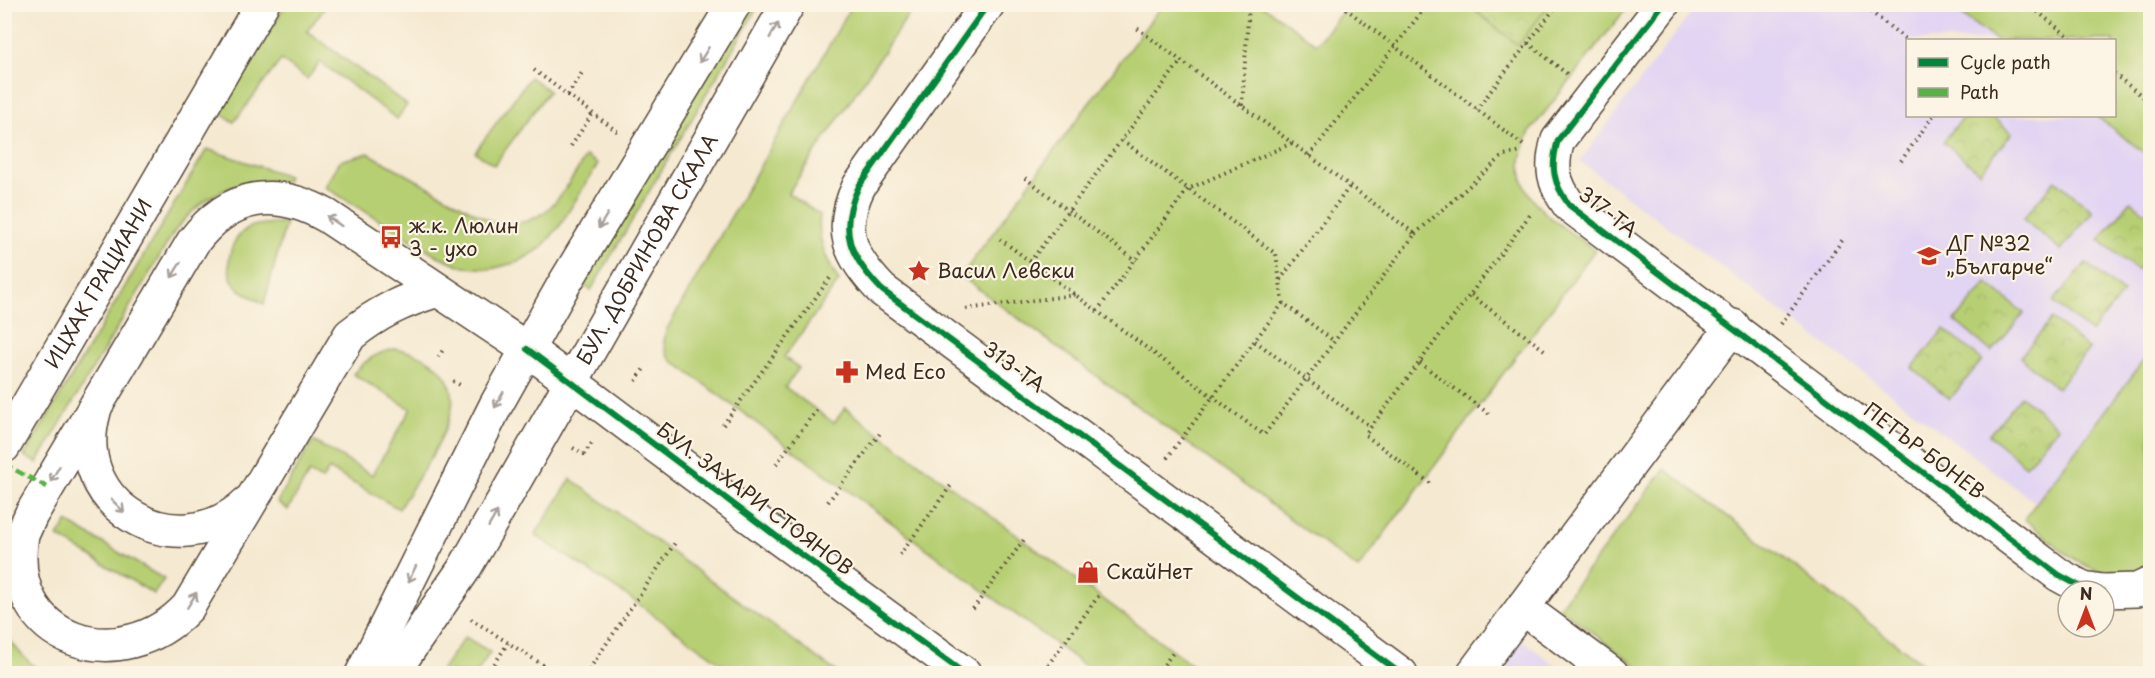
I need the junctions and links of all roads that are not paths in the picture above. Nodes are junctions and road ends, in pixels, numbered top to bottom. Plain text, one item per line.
1 (262, 4) edge
2 (734, 4) edge
3 (788, 4) edge
4 (988, 4) edge
5 (1663, 4) edge
6 (438, 290) junction
7 (1733, 327) junction
8 (527, 349) junction
9 (571, 382) junction
10 (102, 394) junction
11 (4, 446) edge
12 (260, 487) junction
13 (2068, 579) edge
14 (2151, 584) edge
15 (2116, 591) edge
16 (1523, 608) junction
17 (362, 674) edge
18 (392, 674) edge
19 (965, 674) edge
20 (1401, 674) edge
21 (1473, 674) edge
22 (1612, 674) edge

1 - 11 street, ИЦХАК ГРАЦИАНИ
2 -> 8 street
9 -> 3 street, БУЛ. ДОБРИНОВА СКАЛА
4 - 20 street, 313-ТА
5 - 7 street, 317-ТА
6 - 8 street, БУЛ. ЗАХАРИ СТОЯНОВ
6 -> 10 street, БУЛ. ЗАХАРИ СТОЯНОВ
6 - 12 street
7 - 13 street, ПЕТЪР БОНЕВ
7 - 16 street
8 - 9 street, БУЛ. ЗАХАРИ СТОЯНОВ
8 -> 17 street
18 -> 9 street, БУЛ. ДОБРИНОВА СКАЛА
9 - 19 street, БУЛ. ЗАХАРИ СТОЯНОВ
10 -> 12 street
10 -> 12 street
14 - 15 street, ПЕТЪР БОНЕВ
16 - 21 street
16 - 22 street

